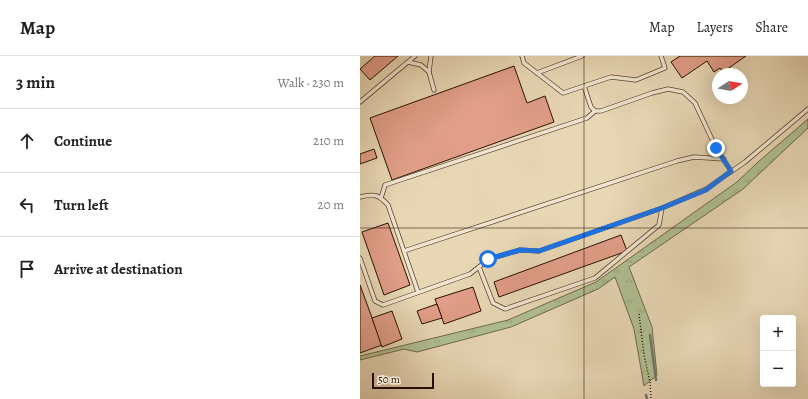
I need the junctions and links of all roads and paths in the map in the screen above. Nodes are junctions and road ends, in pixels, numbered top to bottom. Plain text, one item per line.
1 (415, 56) edge
2 (431, 56) edge
3 (522, 56) edge
4 (582, 56) edge
5 (661, 56) edge
6 (408, 62) junction
7 (429, 72) junction
8 (537, 73) junction
9 (584, 86) junction
10 (434, 90) dead end
11 (360, 102) edge
12 (808, 110) edge
13 (595, 111) junction
14 (724, 158) junction
15 (731, 171) junction
16 (360, 197) edge
17 (381, 198) junction
18 (662, 208) junction
19 (404, 251) junction
20 (360, 258) edge
21 (479, 267) junction
22 (418, 292) junction
23 (639, 314) dead end
24 (651, 399) edge

1 - 6 lane
2 - 7 lane
3 - 8 lane
4 - 8 lane
5 - 9 lane
6 - 7 lane
6 - 11 lane
7 - 10 lane
8 - 9 lane
9 - 13 lane
12 - 15 lane
13 - 14 lane
13 - 17 lane
14 - 15 lane
14 - 19 lane
15 - 18 lane
16 - 17 lane
17 - 19 lane
18 - 21 lane
18 - 21 lane
19 - 22 lane
20 - 22 lane
21 - 22 lane
23 - 24 path

